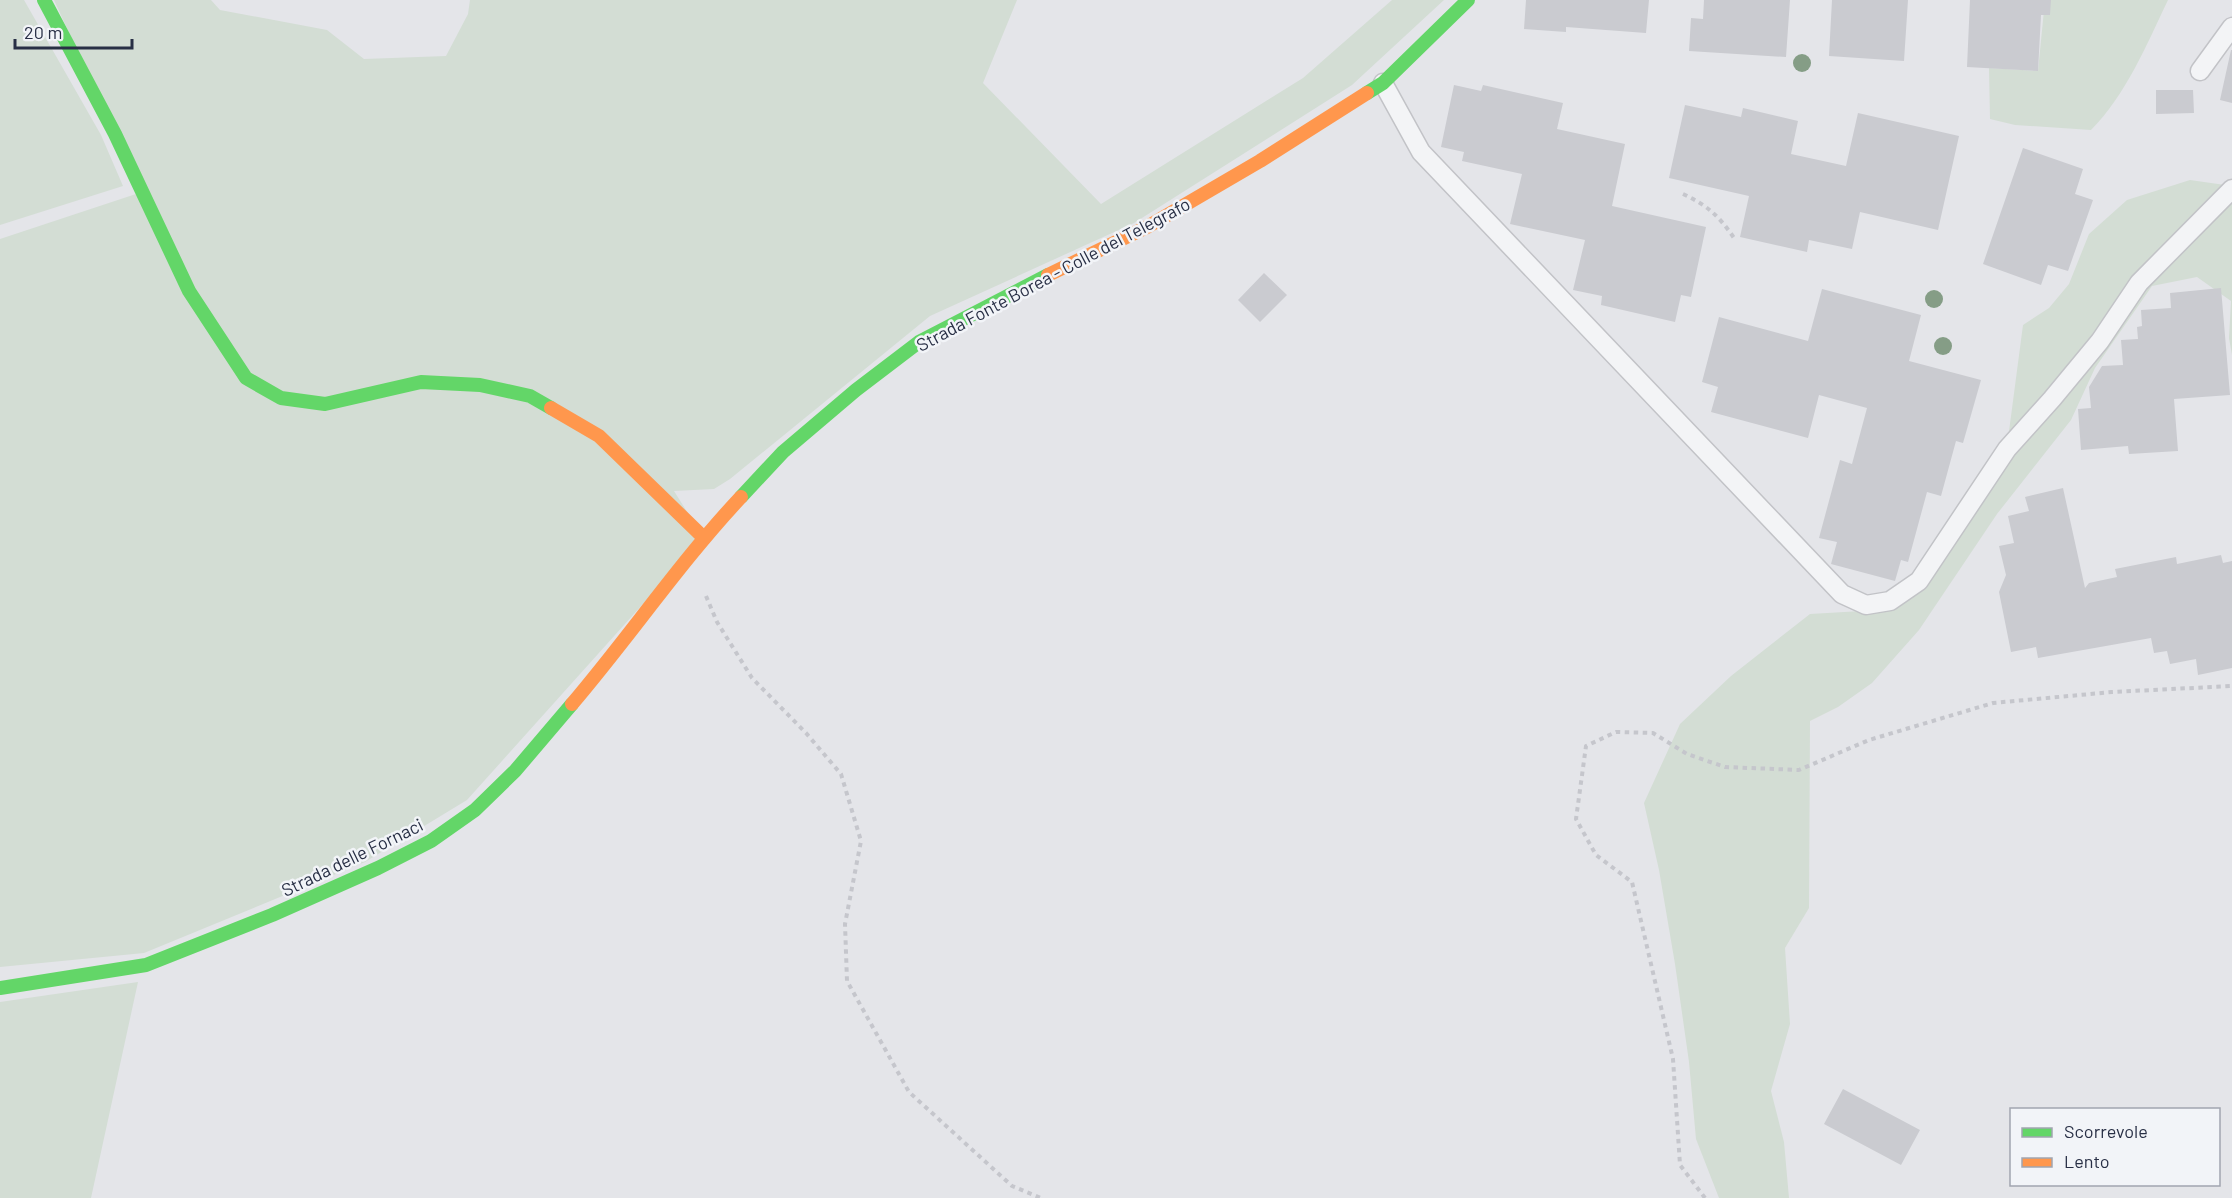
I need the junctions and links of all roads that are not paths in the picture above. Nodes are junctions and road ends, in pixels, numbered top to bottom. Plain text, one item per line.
1 (44, 0) edge
2 (1468, 0) edge
3 (2232, 27) edge
4 (2200, 71) dead end
5 (1383, 83) junction
6 (2232, 189) edge
7 (703, 537) junction
8 (0, 988) edge

1 - 7 street
2 - 5 street, Strada Fonte Borea - Colle del Telegrafo
3 - 4 lane
5 - 6 lane
5 - 7 street, Strada Fonte Borea - Colle del Telegrafo
7 - 8 street, Strada delle Fornaci

